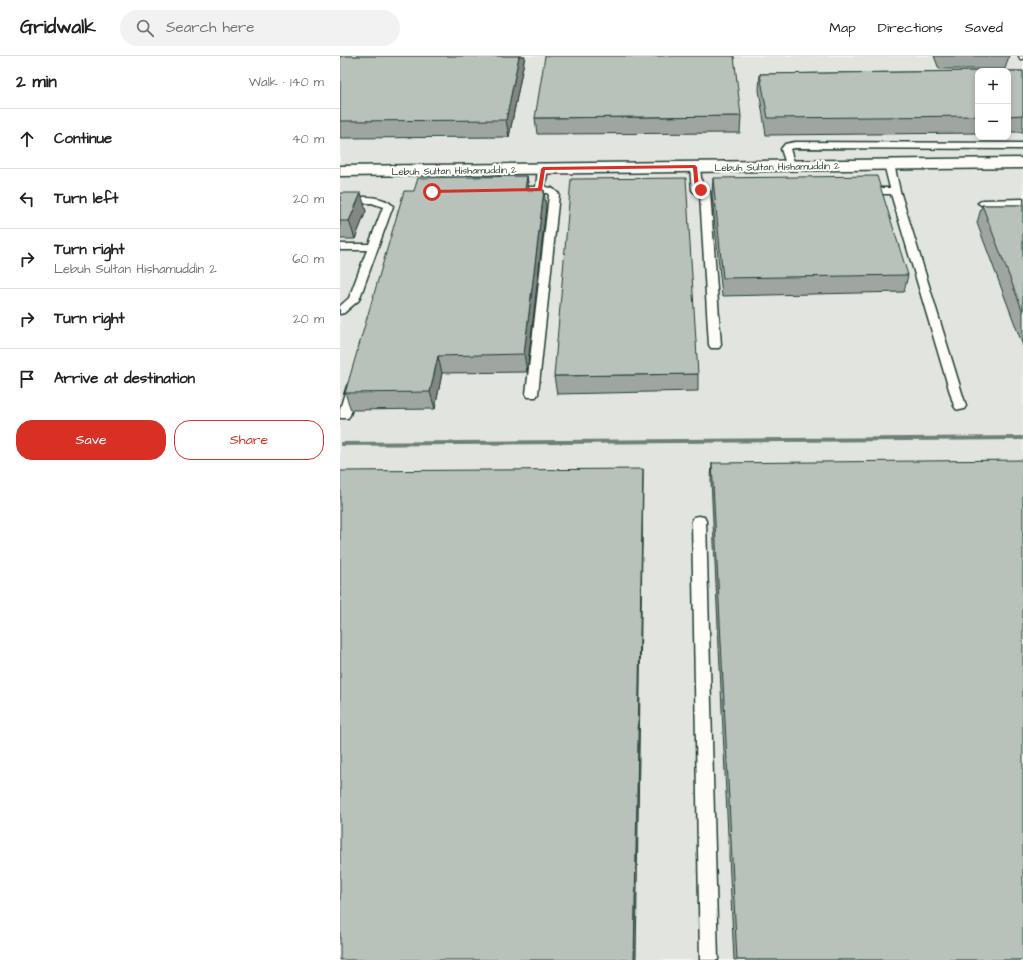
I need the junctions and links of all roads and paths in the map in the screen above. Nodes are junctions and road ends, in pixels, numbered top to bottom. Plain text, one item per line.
1 (1023, 146) edge
2 (1023, 162) edge
3 (889, 164) junction
4 (790, 166) junction
5 (695, 167) junction
6 (543, 169) junction
7 (340, 171) edge
8 (501, 190) edge
9 (540, 190) junction
10 (895, 191) junction
11 (856, 192) edge
12 (340, 201) edge
13 (1023, 202) edge
14 (982, 203) edge
15 (340, 247) edge
16 (373, 247) junction
17 (340, 311) edge
18 (715, 345) dead end
19 (355, 377) edge
20 (532, 394) dead end
21 (960, 406) dead end
22 (344, 414) dead end
23 (699, 521) dead end
24 (709, 960) edge

1 - 4 lane
2 - 3 street, Lebuh Sultan Hishamuddin 2
3 - 4 street, Lebuh Sultan Hishamuddin 2
3 - 10 lane
4 - 5 street, Lebuh Sultan Hishamuddin 2
5 - 6 street, Lebuh Sultan Hishamuddin 2
5 - 18 lane
6 - 7 street, Lebuh Sultan Hishamuddin 2
6 - 9 lane
8 - 9 lane
9 - 20 lane
10 - 11 lane
10 - 21 lane
12 - 16 lane
13 - 14 lane
15 - 16 lane
16 - 17 lane
19 - 22 lane
23 - 24 lane

